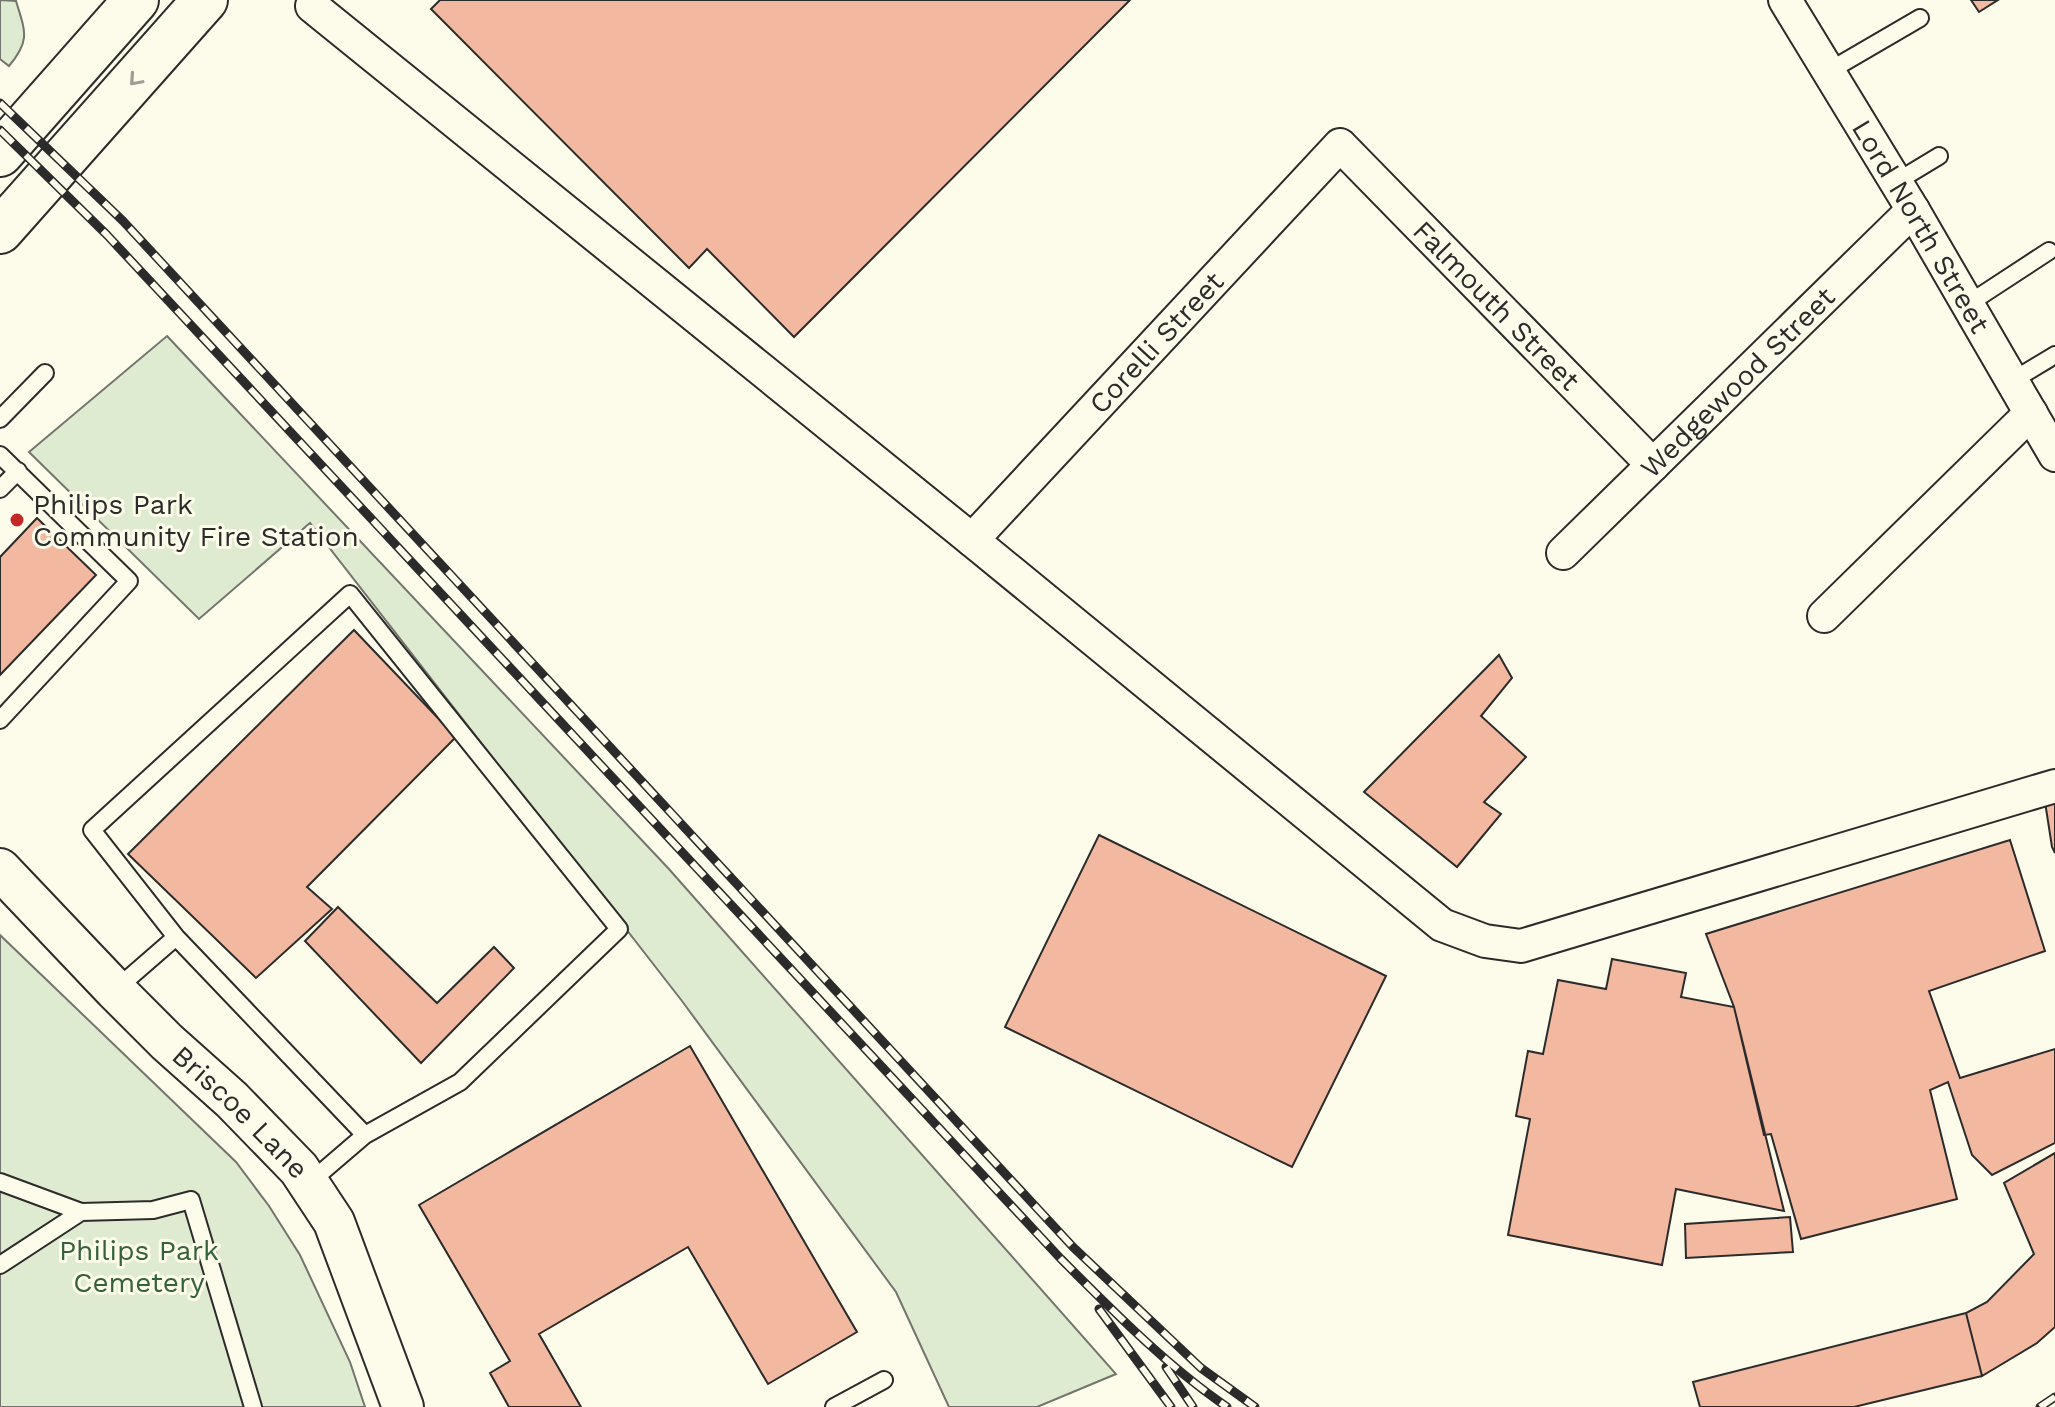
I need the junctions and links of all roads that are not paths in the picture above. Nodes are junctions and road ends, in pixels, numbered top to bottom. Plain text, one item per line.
1 (135, 0) edge
2 (205, 0) edge
3 (1785, 0) edge
4 (312, 6) dead end
5 (1920, 18) dead end
6 (170, 41) junction
7 (1829, 71) junction
8 (1340, 145) joint
9 (0, 154) edge
10 (1939, 156) dead end
11 (1896, 182) junction
12 (1913, 210) junction
13 (0, 231) edge
14 (2049, 251) dead end
15 (1968, 304) junction
16 (2055, 355) edge
17 (45, 373) dead end
18 (2012, 381) junction
19 (2031, 413) junction
20 (0, 419) edge
21 (0, 455) edge
22 (2055, 455) edge
23 (1653, 465) junction
24 (18, 471) junction
25 (0, 489) edge
26 (972, 540) junction
27 (1563, 553) dead end
28 (1824, 616) dead end
29 (0, 720) edge
30 (2055, 786) edge
31 (0, 869) edge
32 (176, 937) junction
33 (115, 990) junction
34 (365, 1135) junction
35 (0, 1182) edge
36 (309, 1183) junction
37 (81, 1212) junction
38 (0, 1265) edge
39 (884, 1380) dead end
40 (253, 1407) edge
41 (403, 1407) edge
42 (834, 1407) edge

1 - 6 street
1 - 9 highway
2 - 6 highway
3 - 7 street, Lord North Street
4 - 26 street
5 - 7 lane
6 -> 13 highway
7 - 11 street, Lord North Street
8 - 23 street, Falmouth Street
8 - 26 street, Corelli Street
10 - 11 lane
11 - 12 street, Lord North Street
12 - 15 street, Lord North Street
12 - 23 street, Wedgewood Street
14 - 15 lane
15 - 18 street, Lord North Street
16 - 18 lane
17 - 20 lane
18 - 19 street, Lord North Street
19 - 22 street, Lord North Street
19 - 28 street
21 - 24 lane
23 - 27 street, Wedgewood Street
24 - 25 lane
24 - 29 lane
26 - 30 street
31 - 33 street, Briscoe Lane
32 - 33 lane
32 - 34 lane
32 - 34 lane
33 - 36 street, Briscoe Lane
34 - 36 lane
35 - 37 lane
36 - 41 street, Briscoe Lane
37 - 38 lane
37 - 40 lane
39 - 42 lane

